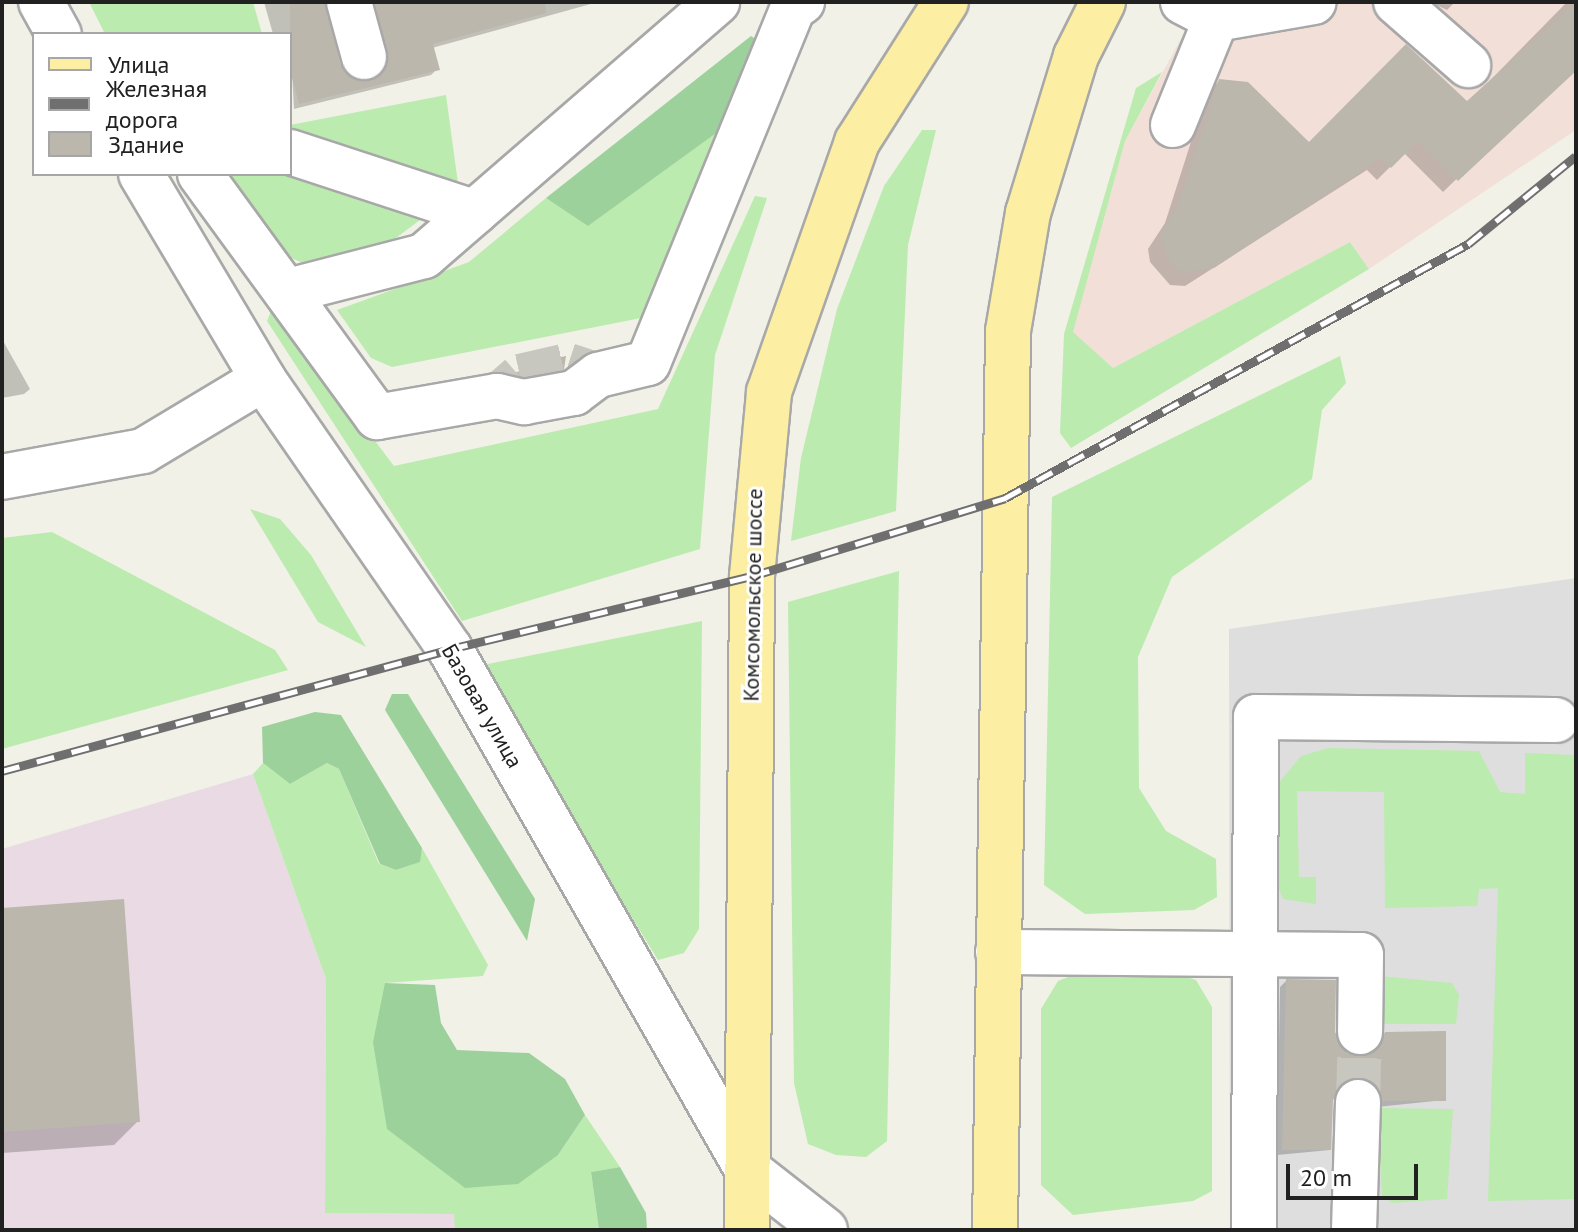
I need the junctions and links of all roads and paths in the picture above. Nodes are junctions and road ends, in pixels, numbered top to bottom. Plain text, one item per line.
1 (41, 2) edge
2 (349, 2) edge
3 (717, 2) edge
4 (946, 2) edge
5 (1103, 2) edge
6 (1314, 2) edge
7 (1396, 2) edge
8 (794, 4) edge
9 (1200, 11) edge
10 (58, 32) edge
11 (364, 57) dead end
12 (1468, 65) dead end
13 (1173, 125) dead end
14 (292, 153) edge
15 (142, 176) edge
16 (202, 176) edge
17 (474, 212) junction
18 (288, 291) junction
19 (263, 379) junction
20 (2, 477) edge
21 (1556, 720) dead end
22 (998, 952) junction
23 (1252, 953) junction
24 (1360, 1032) tunnel mouth
25 (1358, 1102) tunnel mouth
26 (747, 1169) junction
27 (747, 1230) edge
28 (825, 1230) edge
29 (995, 1230) edge
30 (1254, 1230) edge
31 (1354, 1230) edge

1 - 10 street
2 - 11 street
3 - 17 street
4 - 26 main road, Комсомольское шоссе
5 - 22 main road
6 - 9 street
7 - 12 street
8 - 18 street
9 - 13 street
14 - 17 street
15 - 19 street, Базовая улица
16 - 18 street
17 - 18 street
19 - 20 street
19 - 26 street, Базовая улица
21 - 23 street
22 - 23 street
22 - 29 main road
23 - 24 street
23 - 30 street
25 - 31 street
26 - 27 main road, Комсомольское шоссе
26 - 28 street, Базовая улица

